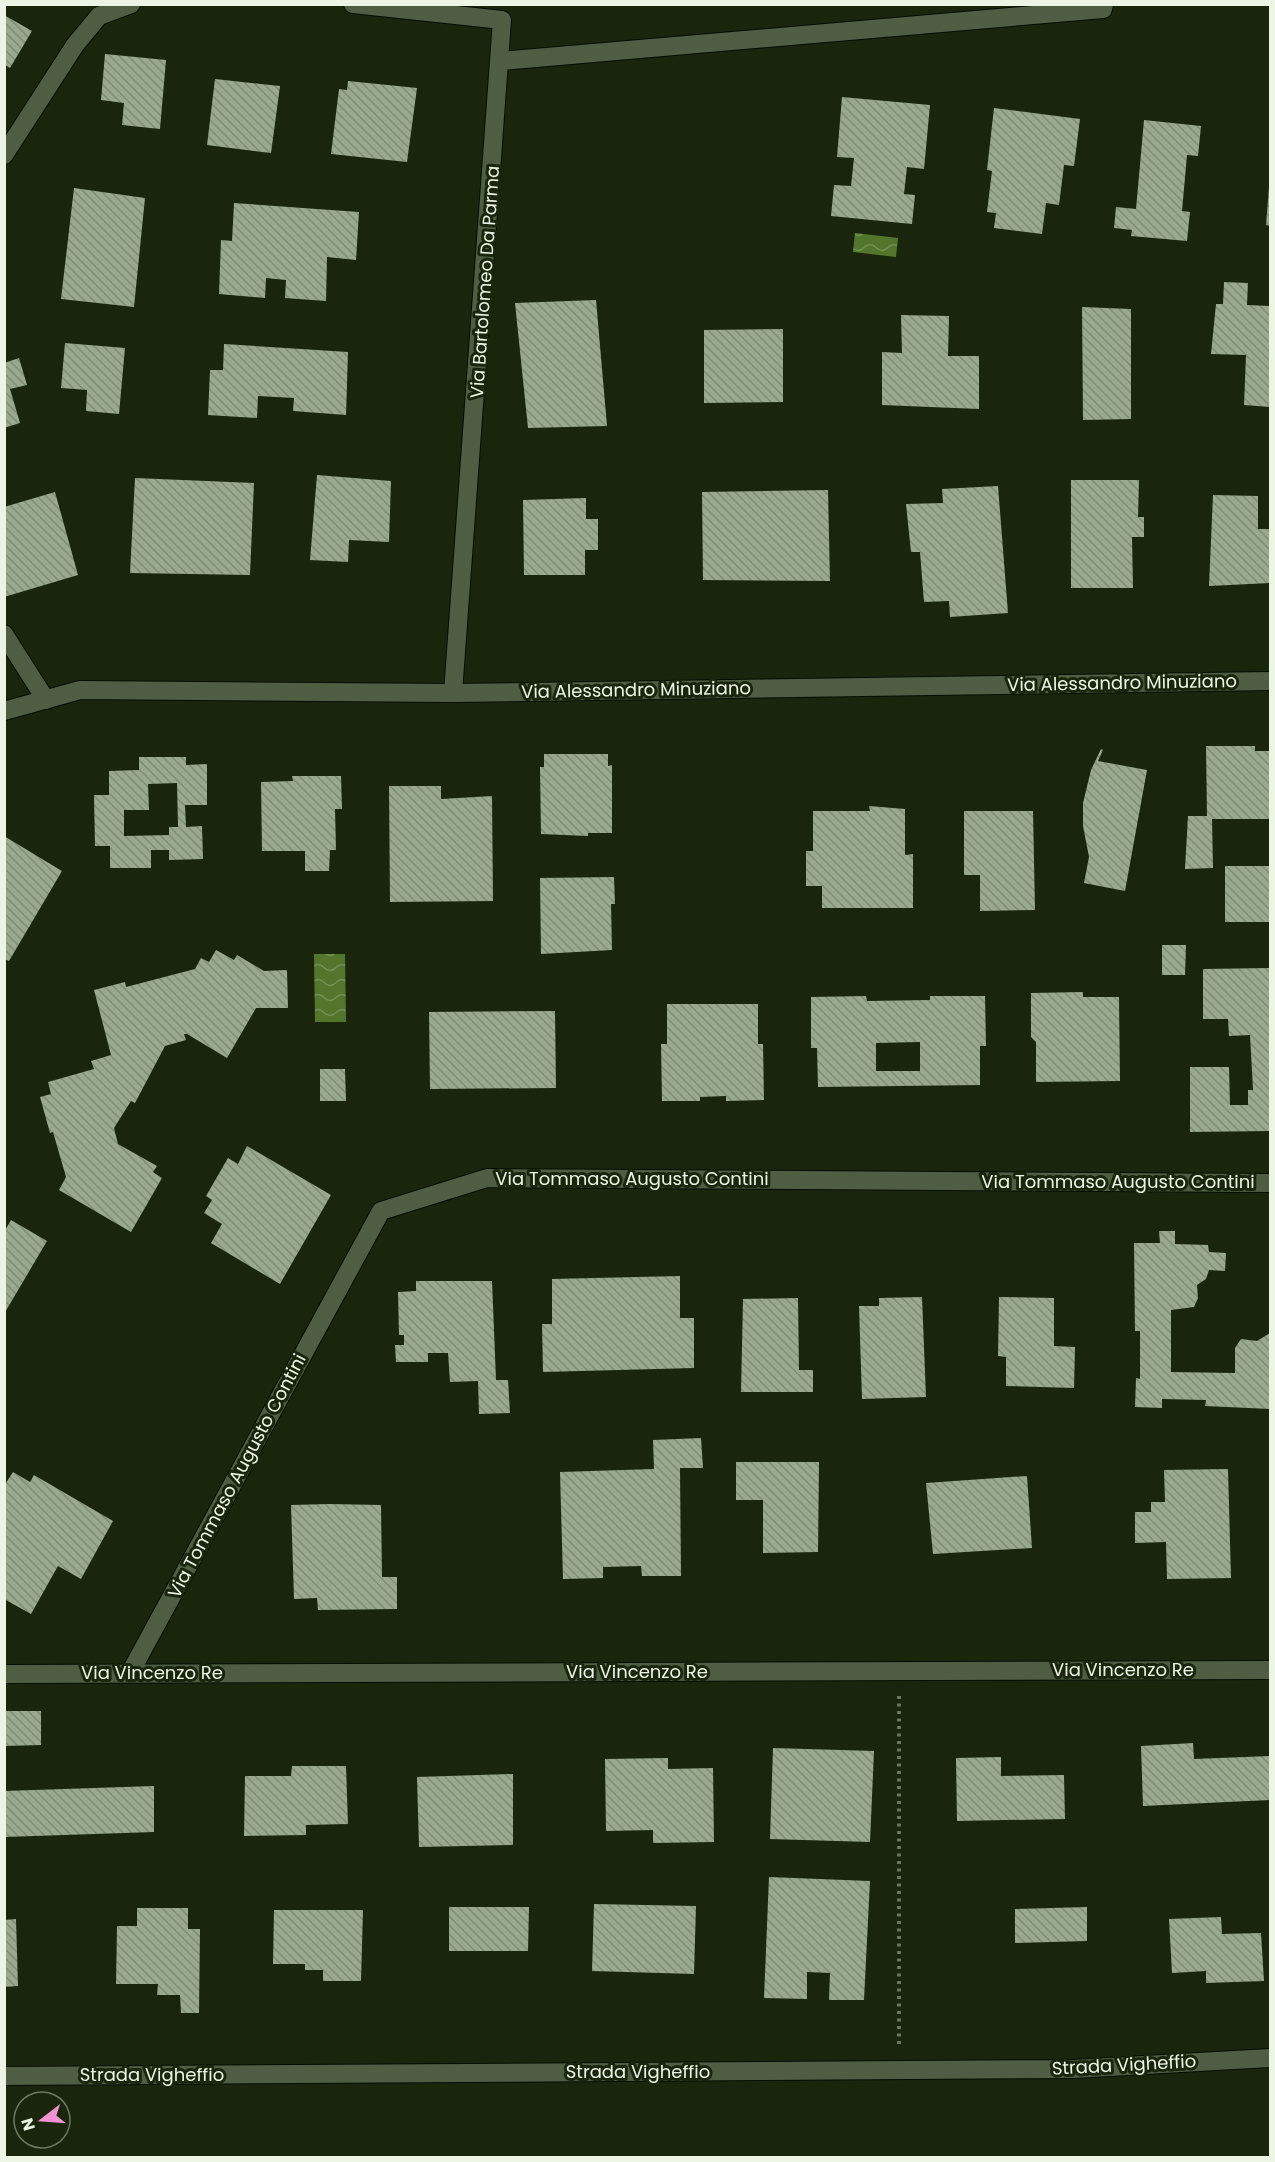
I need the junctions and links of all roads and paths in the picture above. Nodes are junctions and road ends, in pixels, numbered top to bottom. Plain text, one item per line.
1 (131, 4) edge
2 (352, 4) edge
3 (1104, 4) edge
4 (501, 61) junction
5 (4, 155) edge
6 (4, 633) edge
7 (1270, 681) edge
8 (453, 693) junction
9 (46, 700) junction
10 (4, 711) edge
11 (1270, 1183) edge
12 (1270, 1670) edge
13 (899, 1671) junction
14 (130, 1673) junction
15 (4, 1674) edge
16 (1270, 2058) edge
17 (899, 2070) junction
18 (4, 2076) edge

1 - 5 street
2 - 4 street, Via Bartolomeo Da Parma
3 - 4 street
4 - 8 street, Via Bartolomeo Da Parma
6 - 9 street
7 - 8 street, Via Alessandro Minuziano
8 - 9 street, Via Alessandro Minuziano
9 - 10 street, Via Alessandro Minuziano
11 - 14 street, Via Tommaso Augusto Contini
12 - 13 street, Via Vincenzo Re
13 - 14 street, Via Vincenzo Re
13 - 17 path
14 - 15 street, Via Vincenzo Re
16 - 17 street, Strada Vigheffio
17 - 18 street, Strada Vigheffio

